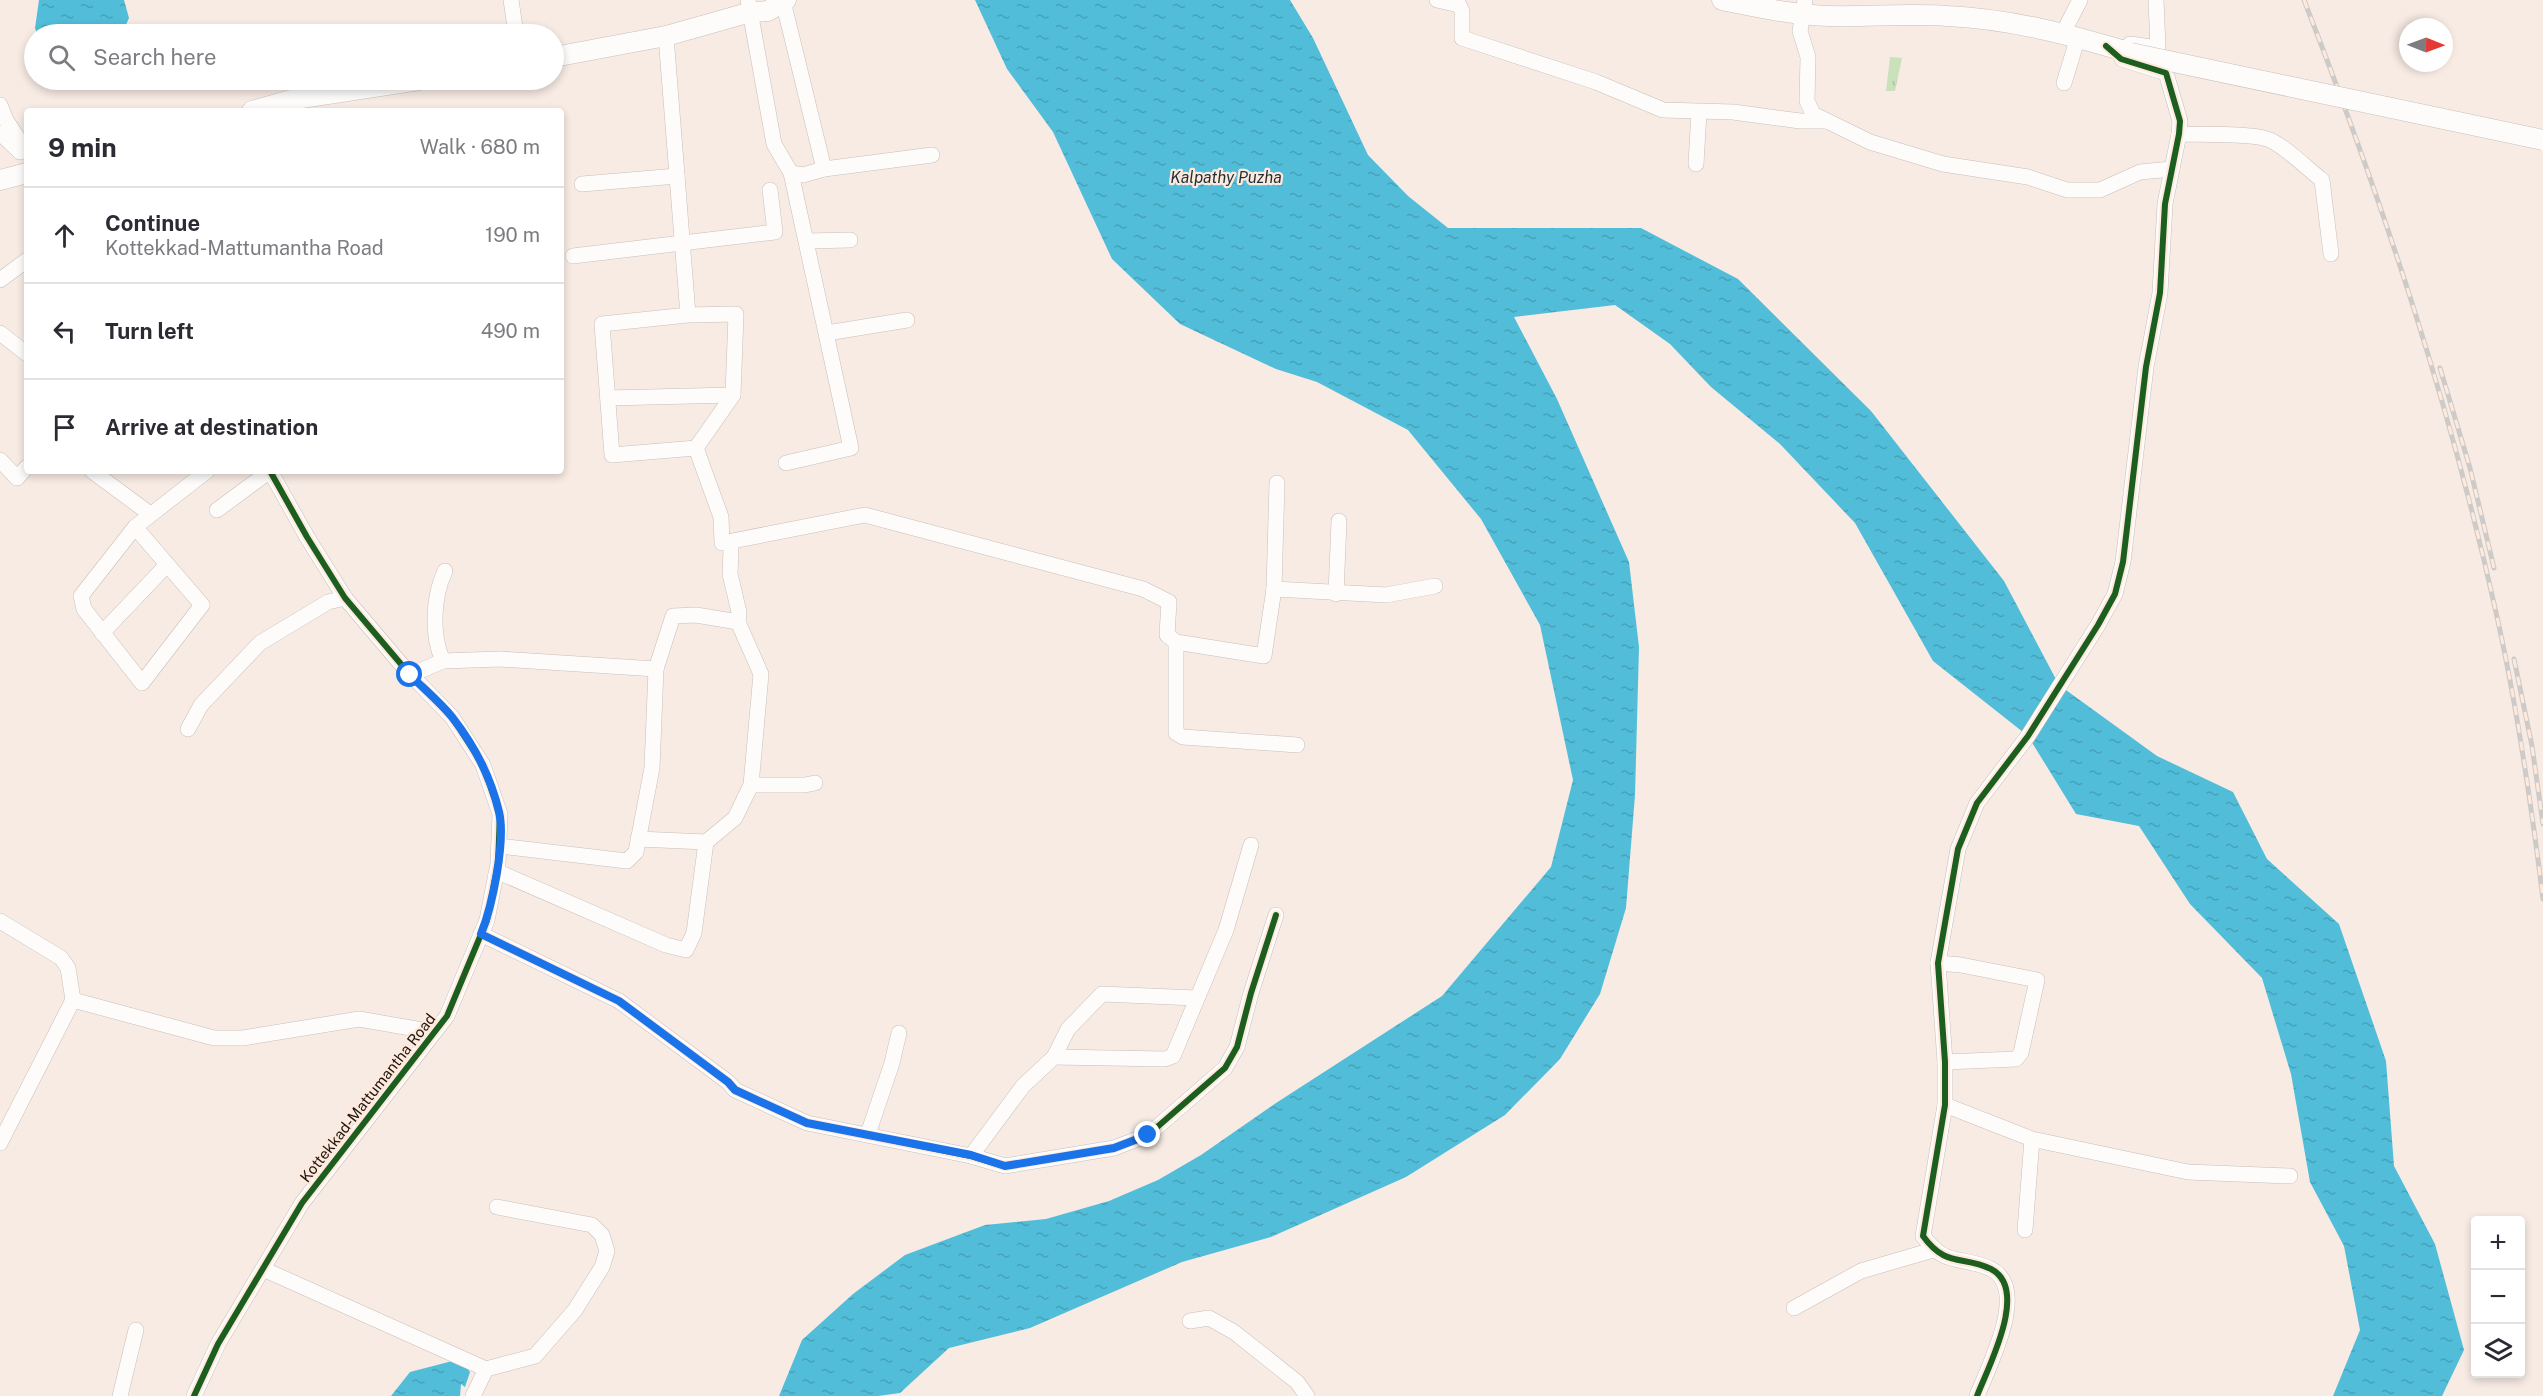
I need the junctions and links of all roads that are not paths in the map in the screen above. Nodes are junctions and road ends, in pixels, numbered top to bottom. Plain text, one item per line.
1 (511, 0) edge
2 (1437, 0) edge
3 (1722, 0) edge
4 (2080, 0) edge
5 (2156, 0) edge
6 (784, 1) edge
7 (749, 6) edge
8 (1804, 7) edge
9 (515, 24) edge
10 (2071, 35) junction
11 (666, 36) junction
12 (2106, 46) junction
13 (564, 55) edge
14 (2064, 83) dead end
15 (354, 90) edge
16 (0, 105) edge
17 (263, 108) edge
18 (1699, 112) junction
19 (1828, 120) junction
20 (0, 133) edge
21 (2179, 134) junction
22 (2543, 140) edge
23 (24, 147) edge
24 (932, 155) dead end
25 (24, 156) edge
26 (1696, 164) dead end
27 (824, 169) junction
28 (2172, 169) junction
29 (791, 173) junction
30 (24, 174) edge
31 (677, 176) junction
32 (0, 180) edge
33 (582, 184) dead end
34 (770, 190) dead end
35 (850, 240) dead end
36 (682, 241) junction
37 (807, 241) junction
38 (2331, 254) dead end
39 (573, 256) dead end
40 (24, 262) edge
41 (0, 280) edge
42 (688, 315) junction
43 (907, 320) dead end
44 (0, 333) edge
45 (827, 333) junction
46 (24, 352) edge
47 (734, 395) junction
48 (608, 398) junction
49 (696, 448) junction
50 (0, 460) edge
51 (786, 463) dead end
52 (24, 470) edge
53 (96, 474) edge
54 (203, 474) edge
55 (266, 474) edge
56 (272, 474) edge
57 (1277, 483) dead end
58 (217, 510) dead end
59 (150, 514) junction
60 (1339, 522) dead end
61 (135, 527) junction
62 (728, 542) junction
63 (162, 570) dead end
64 (445, 571) dead end
65 (1435, 586) dead end
66 (1274, 589) junction
67 (1336, 594) junction
68 (345, 598) junction
69 (738, 622) junction
70 (102, 633) junction
71 (1176, 642) junction
72 (443, 661) junction
73 (656, 669) junction
74 (410, 675) junction
75 (188, 729) dead end
76 (1297, 745) dead end
77 (815, 783) dead end
78 (751, 785) junction
79 (638, 839) junction
80 (706, 842) junction
81 (499, 846) junction
82 (1251, 846) dead end
83 (496, 875) junction
84 (1276, 915) dead end
85 (0, 921) edge
86 (481, 934) junction
87 (1938, 963) junction
88 (1196, 998) junction
89 (74, 1000) junction
90 (434, 1032) junction
91 (899, 1033) dead end
92 (1053, 1057) junction
93 (1945, 1062) junction
94 (1945, 1105) junction
95 (868, 1134) junction
96 (2032, 1139) junction
97 (0, 1143) edge
98 (971, 1155) junction
99 (2290, 1176) dead end
100 (497, 1207) dead end
101 (2025, 1230) dead end
102 (1933, 1250) junction
103 (263, 1269) junction
104 (1794, 1308) dead end
105 (1190, 1321) dead end
106 (136, 1330) dead end
107 (486, 1369) junction
108 (120, 1396) edge
109 (194, 1396) edge
110 (473, 1396) edge
111 (1306, 1396) edge
112 (1977, 1396) edge

1 - 9 street
2 - 18 street
3 - 8 main road
4 - 10 street
5 - 12 street
6 - 7 main road
6 - 27 street
7 - 11 main road
7 - 29 street
8 - 10 main road
8 - 19 street
10 - 12 main road
10 - 14 street
11 - 13 main road
11 - 31 street
12 - 21 street
12 - 22 main road, bridge
15 - 17 main road
16 - 23 street
18 - 19 street
18 - 26 street
19 - 28 street
20 - 25 street
21 - 28 street
21 - 38 street
24 - 27 street
27 - 29 street
28 - 87 street
29 - 37 street
30 - 32 main road
31 - 33 street
31 - 36 street
34 - 36 street
35 - 37 street
36 - 39 street
36 - 42 street
37 - 45 street
40 - 41 street
42 - 47 street
42 - 48 street
43 - 45 street
44 - 46 street
45 - 51 street
47 - 48 street
47 - 49 street
48 - 49 street
49 - 62 street
50 - 52 street
53 - 59 street
54 - 59 street
55 - 58 street
56 - 68 street, Kottekkad-Mattumantha Road
57 - 66 street
59 - 61 street
60 - 67 street
61 - 70 street
61 - 70 street
62 - 69 street
62 - 71 street
63 - 70 street
64 - 72 street
65 - 67 street
66 - 67 street
66 - 71 street
68 - 74 street, Kottekkad-Mattumantha Road
68 - 75 street
69 - 73 street
69 - 78 street
71 - 76 street
72 - 73 street
72 - 74 street
73 - 79 street
74 - 81 street, Kottekkad-Mattumantha Road
77 - 78 street
78 - 80 street
79 - 80 street
79 - 81 street
80 - 83 street
81 - 83 street, Kottekkad-Mattumantha Road
82 - 88 street
83 - 86 street, Kottekkad-Mattumantha Road
84 - 98 street
85 - 89 street
86 - 90 street, Kottekkad-Mattumantha Road
86 - 95 street
87 - 93 street
87 - 93 street
88 - 92 street
88 - 92 street
89 - 90 street
89 - 97 street
90 - 103 street, Kottekkad-Mattumantha Road
91 - 95 street
92 - 98 street
93 - 94 street
94 - 96 street
94 - 102 street
95 - 98 street
96 - 99 street
96 - 101 street
100 - 107 street
102 - 104 street
102 - 112 street
103 - 107 street
103 - 109 street, Kottekkad-Mattumantha Road
105 - 111 street
106 - 108 street
107 - 110 street

